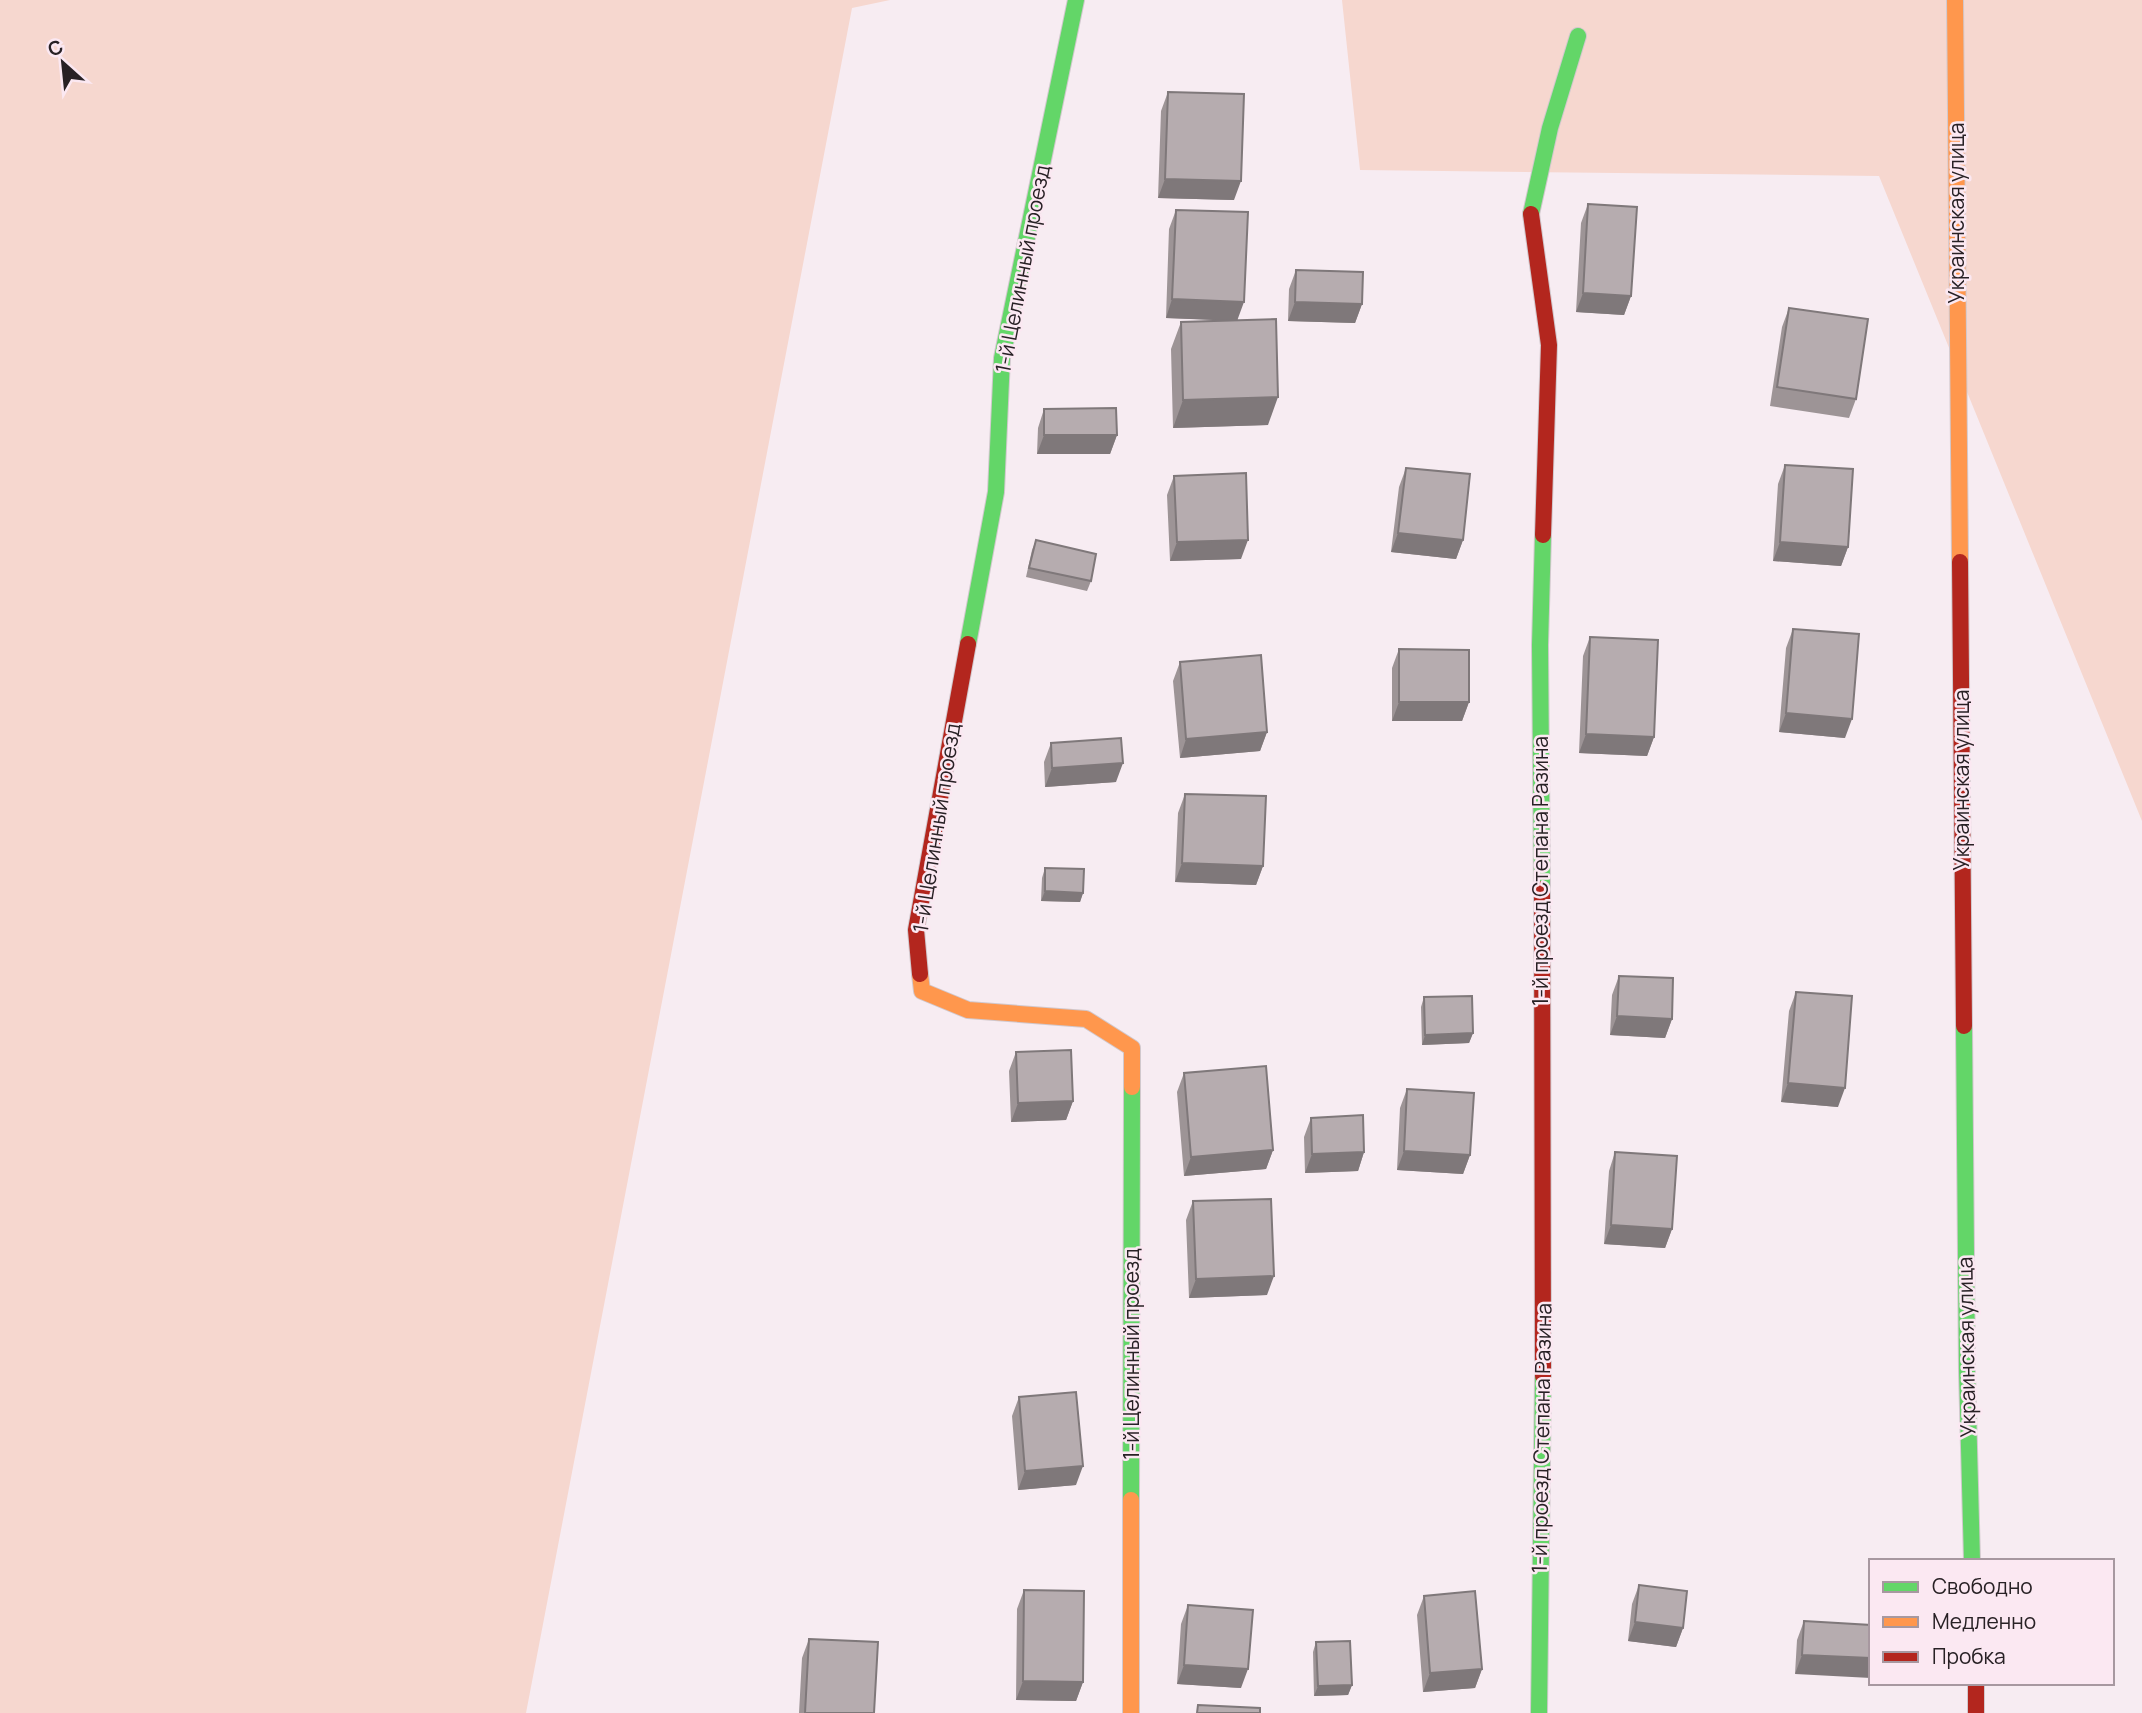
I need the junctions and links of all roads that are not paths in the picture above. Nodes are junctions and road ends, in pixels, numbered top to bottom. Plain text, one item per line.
1 (1076, 0) edge
2 (1955, 0) edge
3 (1578, 36) dead end
4 (1972, 1559) edge
5 (1976, 1685) edge
6 (1131, 1713) edge
7 (1539, 1713) edge
8 (1976, 1713) edge

1 - 6 street, 1-й Целинный проезд
2 - 4 street, Украинская улица
3 - 7 street, 1-й проезд Степана Разина
5 - 8 street

